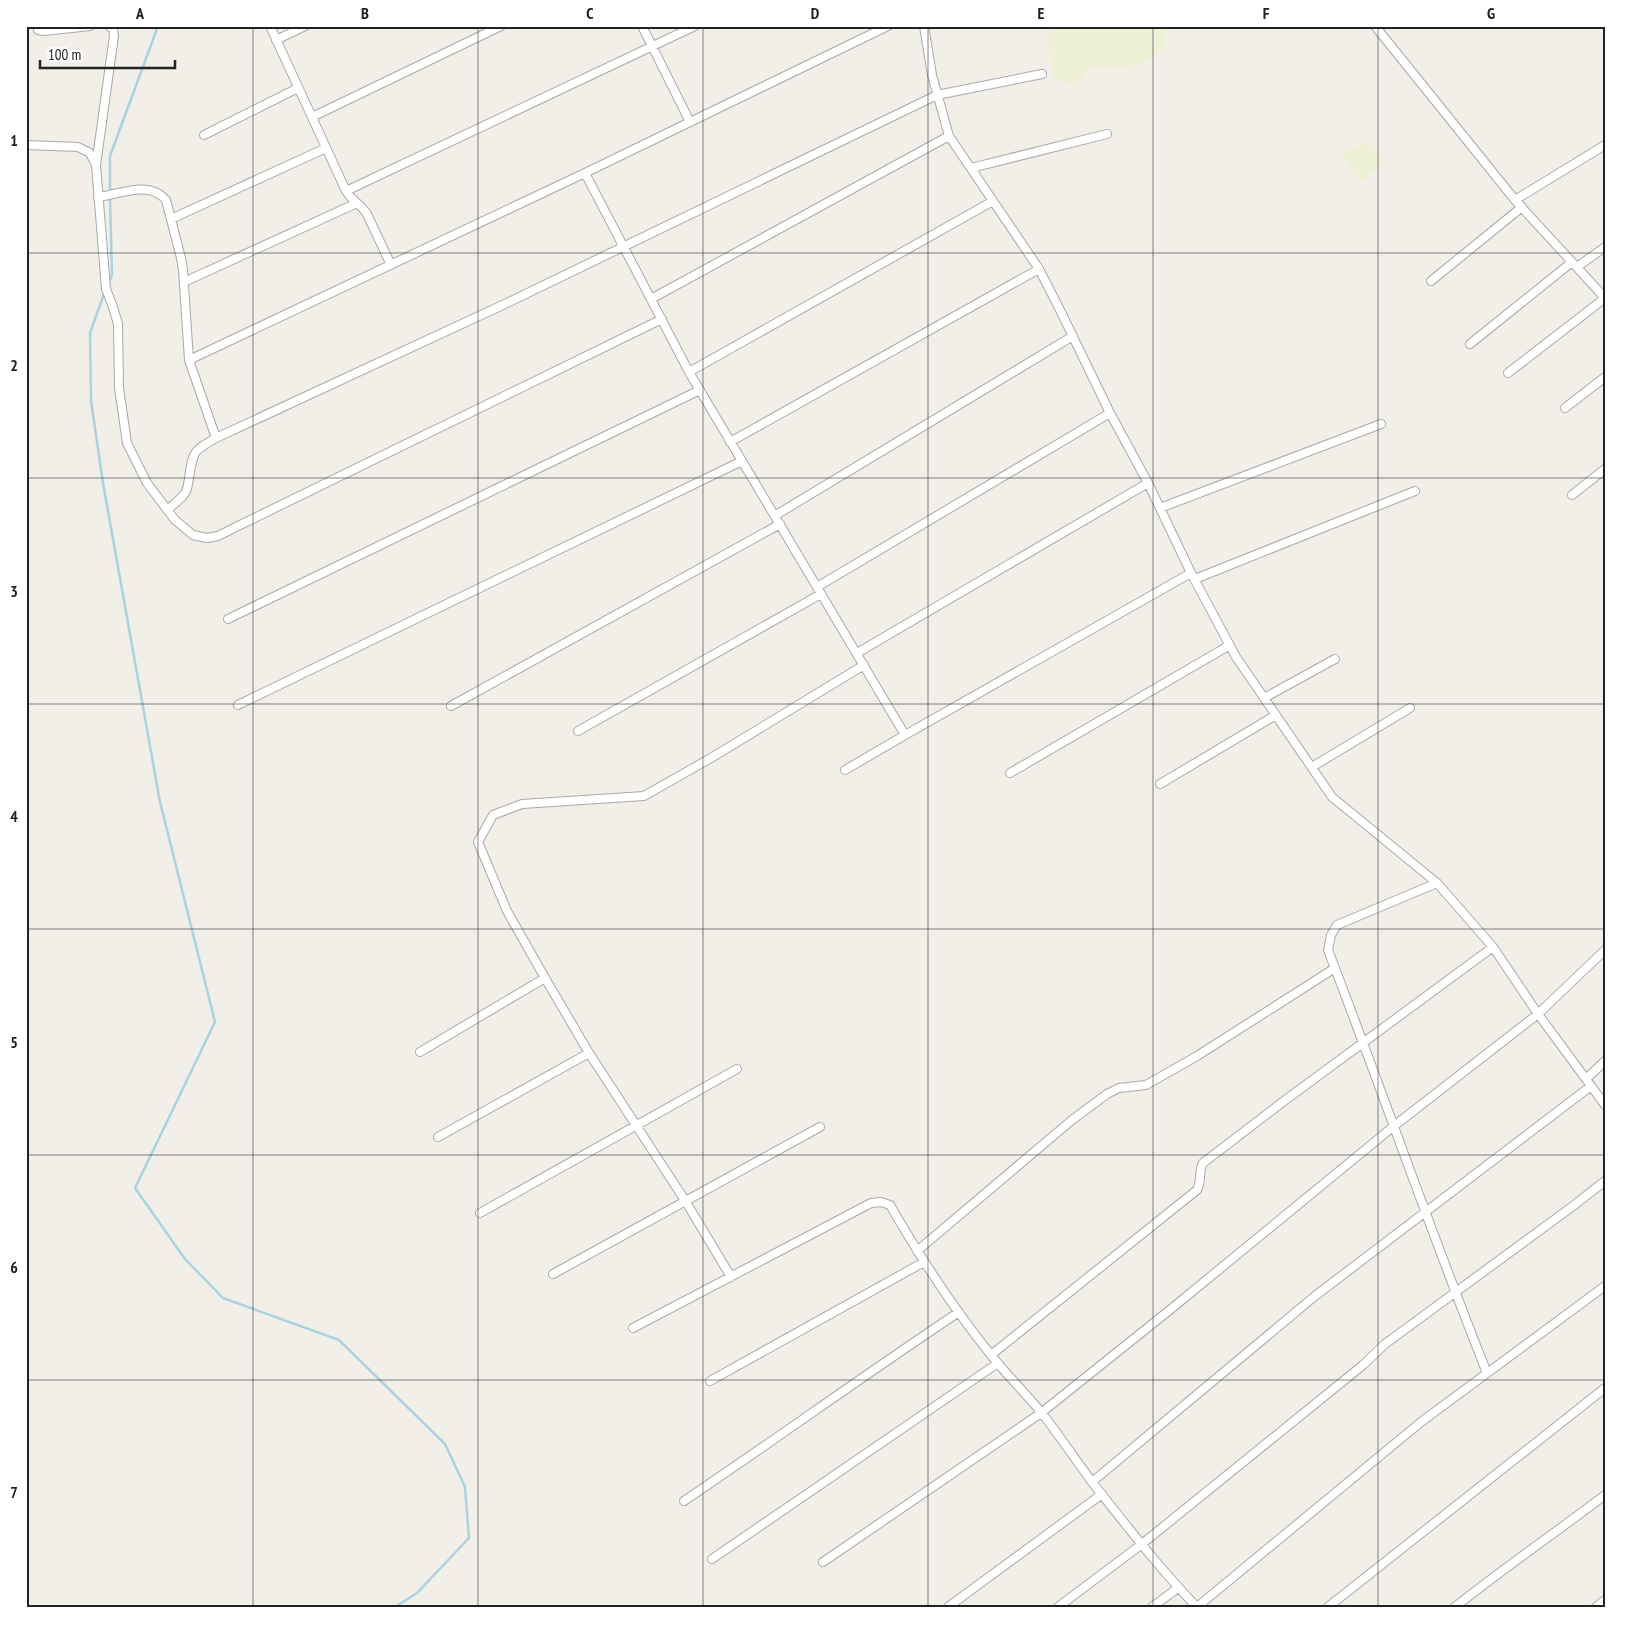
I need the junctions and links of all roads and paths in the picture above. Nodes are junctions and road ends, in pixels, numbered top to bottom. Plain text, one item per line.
1 (37, 26) edge
2 (90, 26) edge
3 (109, 26) edge
4 (270, 26) edge
5 (305, 26) edge
6 (501, 26) edge
7 (642, 26) edge
8 (695, 26) edge
9 (888, 26) edge
10 (924, 26) edge
11 (1375, 26) edge
12 (276, 40) junction
13 (652, 46) junction
14 (1042, 74) dead end
15 (298, 88) junction
16 (937, 95) junction
17 (312, 117) junction
18 (690, 122) junction
19 (1107, 134) dead end
20 (204, 135) dead end
21 (949, 136) junction
22 (26, 145) edge
23 (1605, 145) edge
24 (326, 148) junction
25 (96, 164) junction
26 (971, 168) junction
27 (585, 173) junction
28 (346, 191) junction
29 (98, 197) junction
30 (1515, 200) junction
31 (993, 201) junction
32 (357, 204) junction
33 (1522, 207) junction
34 (171, 219) junction
35 (623, 246) junction
36 (1605, 247) edge
37 (391, 265) junction
38 (1574, 265) junction
39 (1039, 269) junction
40 (1431, 281) dead end
41 (184, 282) junction
42 (1605, 298) edge
43 (651, 300) junction
44 (662, 319) junction
45 (1073, 336) junction
46 (1470, 344) dead end
47 (189, 360) junction
48 (689, 372) junction
49 (1508, 373) dead end
50 (1605, 377) edge
51 (700, 390) junction
52 (1565, 408) dead end
53 (1110, 413) junction
54 (1381, 424) dead end
55 (216, 438) junction
56 (730, 442) junction
57 (742, 461) junction
58 (1605, 469) edge
59 (1148, 483) junction
60 (1415, 491) dead end
61 (1572, 495) dead end
62 (1160, 508) junction
63 (167, 510) junction
64 (776, 516) junction
65 (780, 524) junction
66 (1193, 576) junction
67 (819, 590) junction
68 (228, 619) dead end
69 (1230, 645) junction
70 (857, 653) junction
71 (1335, 659) dead end
72 (864, 665) junction
73 (1264, 698) junction
74 (238, 705) dead end
75 (451, 706) dead end
76 (1410, 708) dead end
77 (1276, 715) junction
78 (578, 731) dead end
79 (905, 735) junction
80 (1312, 768) junction
81 (845, 770) dead end
82 (1010, 773) dead end
83 (1160, 784) dead end
84 (1438, 883) junction
85 (1493, 947) junction
86 (1605, 950) edge
87 (1335, 968) junction
88 (545, 978) junction
89 (1538, 1014) junction
90 (1363, 1042) junction
91 (420, 1052) dead end
92 (589, 1052) junction
93 (1605, 1062) edge
94 (736, 1069) dead end
95 (1589, 1082) junction
96 (1605, 1106) edge
97 (637, 1126) junction
98 (1394, 1126) junction
99 (820, 1127) dead end
100 (438, 1137) dead end
101 (1605, 1181) edge
102 (686, 1202) junction
103 (480, 1212) dead end
104 (1426, 1212) junction
105 (917, 1251) junction
106 (924, 1262) junction
107 (553, 1274) dead end
108 (731, 1277) junction
109 (1605, 1286) edge
110 (1455, 1292) junction
111 (959, 1312) junction
112 (633, 1328) dead end
113 (991, 1355) junction
114 (998, 1363) junction
115 (1488, 1373) junction
116 (710, 1381) dead end
117 (1605, 1388) edge
118 (1041, 1413) junction
119 (1092, 1482) junction
120 (1102, 1494) junction
121 (1605, 1495) edge
122 (684, 1501) dead end
123 (1142, 1544) junction
124 (712, 1559) dead end
125 (823, 1562) dead end
126 (1178, 1588) junction
127 (1605, 1600) edge
128 (948, 1607) edge
129 (1058, 1607) edge
130 (1152, 1607) edge
131 (1197, 1607) edge
132 (1328, 1607) edge
133 (1455, 1607) edge
134 (1596, 1607) edge

1 - 2 street
3 - 25 street
4 - 12 street
5 - 12 street
6 - 17 street
7 - 13 street
8 - 13 street
9 - 18 street
10 - 16 street
11 - 30 street
12 - 15 street
13 - 18 street
13 - 28 street
14 - 16 street
15 - 17 street
15 - 20 street
16 - 21 street
16 - 35 street
17 - 24 street
18 - 27 street
19 - 26 street
21 - 26 street
21 - 43 street
22 - 25 street
23 - 30 street
24 - 28 street
24 - 34 street
25 - 29 street
26 - 31 street
27 - 35 street
27 - 37 street
28 - 32 street
29 - 34 street
29 - 63 street
30 - 33 street
31 - 39 street
31 - 48 street
32 - 37 street
32 - 41 street
33 - 38 street
33 - 40 street
34 - 41 street
35 - 43 street
35 - 55 street
36 - 38 street
37 - 47 street
38 - 42 street
38 - 46 street
39 - 45 street
39 - 56 street
41 - 47 street
42 - 49 street
43 - 44 street
44 - 48 street
44 - 63 street
45 - 53 street
45 - 64 street
47 - 55 street
48 - 51 street
50 - 52 street
51 - 56 street
51 - 68 street
53 - 59 street
53 - 67 street
54 - 62 street
55 - 63 street
56 - 57 street
57 - 64 street
57 - 74 street
58 - 61 street
59 - 62 street
59 - 70 street
60 - 66 street
62 - 66 street
64 - 65 street
65 - 67 street
65 - 75 street
66 - 69 street
66 - 79 street
67 - 70 street
67 - 78 street
69 - 73 street
69 - 82 street
70 - 72 street
71 - 73 street
72 - 79 street
72 - 88 street
73 - 77 street
76 - 80 street
77 - 80 street
77 - 83 street
79 - 81 street
80 - 84 street
84 - 85 street
84 - 87 street
85 - 89 street
85 - 90 street
86 - 89 street
87 - 90 street
87 - 105 street
88 - 91 street
88 - 92 street
89 - 95 street
89 - 98 street
90 - 98 street
90 - 113 street
92 - 97 street
92 - 100 street
93 - 95 street
94 - 97 street
95 - 96 street
95 - 104 street
97 - 102 street
97 - 103 street
98 - 104 street
98 - 118 street
99 - 102 street
101 - 110 street
102 - 107 street
102 - 108 street
104 - 110 street
104 - 119 street
105 - 106 street
105 - 108 street
106 - 111 street
106 - 116 street
108 - 112 street
109 - 115 street
110 - 115 street
110 - 123 street
111 - 113 street
111 - 122 street
113 - 114 street
114 - 118 street
114 - 124 street
115 - 131 street
117 - 132 street
118 - 119 street
118 - 125 street
119 - 120 street
120 - 123 street
120 - 128 street
121 - 133 street
123 - 126 street
123 - 129 street
126 - 130 street
126 - 131 street
127 - 134 street

